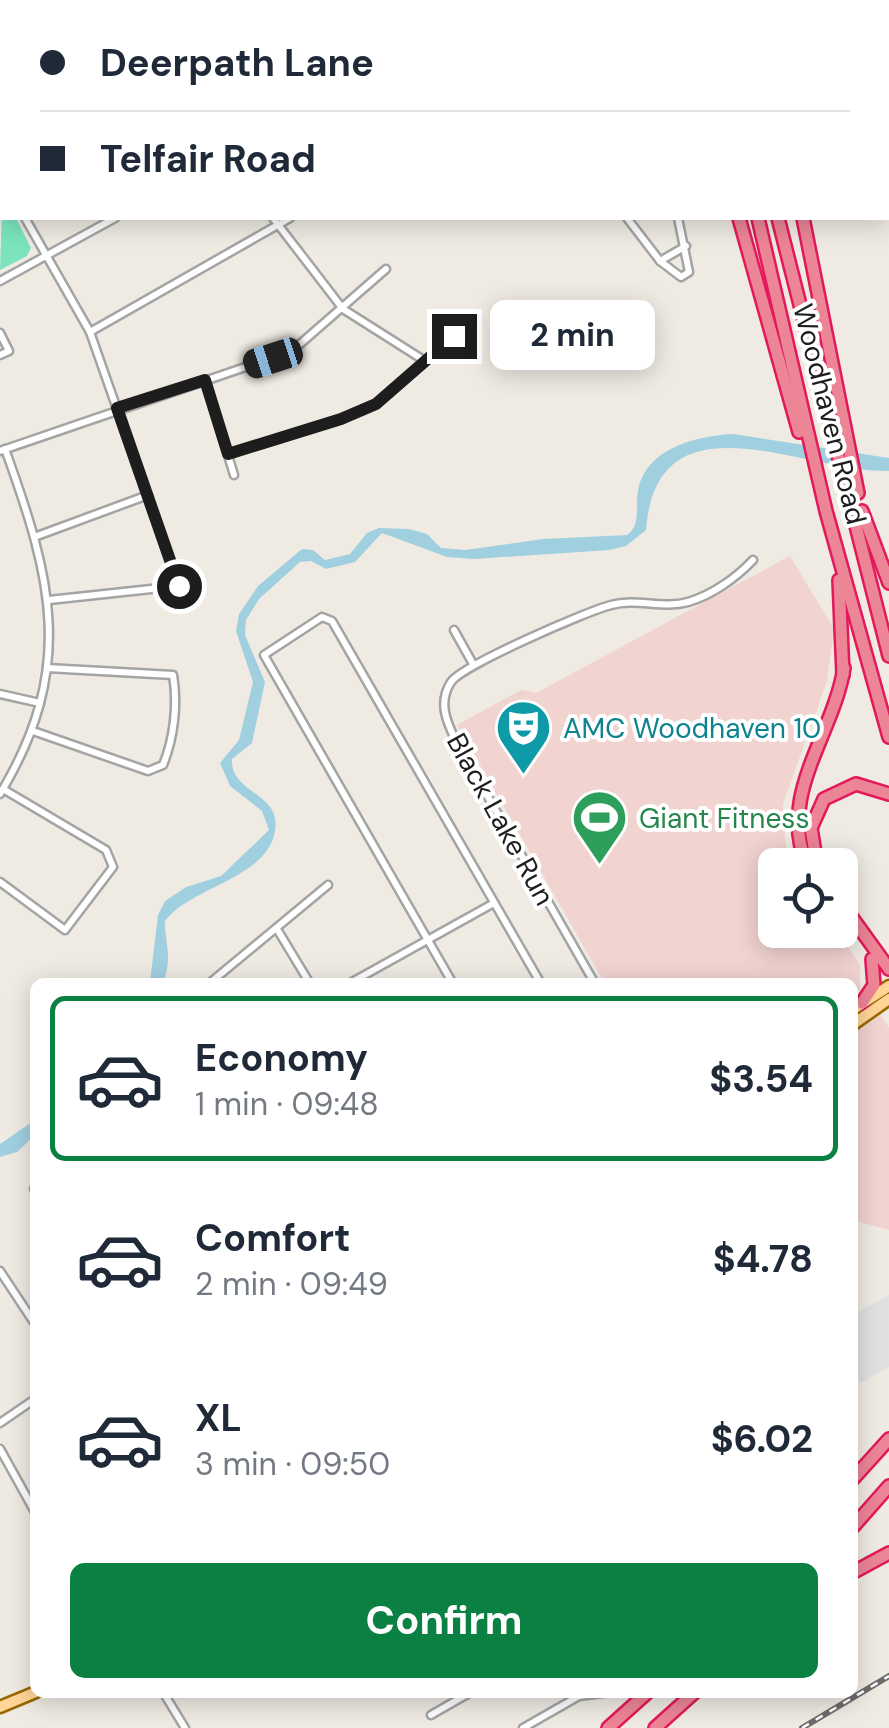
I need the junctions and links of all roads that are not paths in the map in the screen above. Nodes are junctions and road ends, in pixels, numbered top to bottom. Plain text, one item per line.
1 (26, 220) edge
2 (111, 220) edge
3 (628, 220) edge
4 (679, 220) edge
5 (739, 220) edge
6 (758, 220) edge
7 (782, 220) edge
8 (803, 220) edge
9 (276, 221) edge
10 (686, 246) junction
11 (47, 256) junction
12 (660, 262) junction
13 (386, 269) dead end
14 (0, 281) edge
15 (343, 309) junction
16 (90, 332) junction
17 (0, 333) edge
18 (454, 336) dead end
19 (0, 355) edge
20 (425, 361) junction
21 (205, 380) junction
22 (117, 408) junction
23 (805, 441) junction
24 (842, 448) junction
25 (3, 450) edge
26 (228, 454) junction
27 (811, 465) junction
28 (848, 470) junction
29 (234, 475) dead end
30 (148, 495) junction
31 (853, 504) junction
32 (826, 511) junction
33 (37, 536) junction
34 (753, 560) dead end
35 (889, 583) edge
36 (889, 595) edge
37 (49, 600) junction
38 (454, 630) dead end
39 (889, 656) edge
40 (473, 664) junction
41 (47, 668) junction
42 (843, 675) junction
43 (0, 694) edge
44 (40, 702) junction
45 (33, 731) junction
46 (889, 737) edge
47 (2, 792) edge
48 (889, 794) edge
49 (801, 848) edge
50 (813, 848) edge
51 (0, 882) edge
52 (328, 884) dead end
53 (494, 902) junction
54 (858, 926) edge
55 (277, 929) junction
56 (858, 934) edge
57 (427, 941) junction
58 (883, 962) edge
59 (217, 978) edge
60 (307, 978) edge
61 (359, 978) edge
62 (450, 978) edge
63 (538, 978) edge
64 (592, 978) edge
65 (889, 983) edge
66 (889, 999) edge
67 (858, 1006) edge
68 (858, 1006) edge
69 (858, 1021) edge
70 (0, 1271) edge
71 (30, 1316) edge
72 (30, 1402) edge
73 (0, 1423) edge
74 (889, 1437) edge
75 (0, 1449) edge
76 (858, 1473) edge
77 (889, 1486) edge
78 (30, 1503) edge
79 (858, 1521) edge
80 (889, 1554) edge
81 (858, 1570) edge
82 (30, 1694) edge
83 (167, 1698) edge
84 (460, 1698) edge
85 (575, 1698) edge
86 (641, 1698) edge
87 (688, 1698) edge
88 (0, 1707) edge
89 (431, 1715) dead end
90 (185, 1728) edge
91 (522, 1728) edge
92 (608, 1728) edge
93 (655, 1728) edge

1 - 11 street
2 - 11 street
3 - 12 street
4 - 10 street
5 - 23 highway
6 - 23 highway, Woodhaven Road
7 - 24 highway, Woodhaven Road
8 - 24 highway
9 - 15 street
9 - 16 street
10 - 12 street
10 - 12 street
11 - 14 street
11 - 16 street
13 - 15 street
15 - 20 street
15 - 21 street
16 - 22 street
17 - 19 street
18 - 20 street
20 - 26 street
21 - 22 street
21 - 26 street
22 - 25 street
22 - 30 street
23 - 27 highway, Woodhaven Road
24 - 28 highway, Woodhaven Road
25 - 33 street
26 - 29 street
27 - 32 highway, Woodhaven Road
27 - 42 highway
28 - 31 highway, Woodhaven Road
28 - 35 highway
30 - 33 street
30 - 37 street
31 - 36 highway
31 - 39 highway, Woodhaven Road
32 - 42 highway
32 - 46 highway, Woodhaven Road
33 - 37 street
34 - 40 street
37 - 41 street
38 - 40 street
40 - 64 street, Black Lake Run
41 - 44 street
41 - 45 street
42 - 49 highway
43 - 44 street
44 - 45 street
45 - 47 street
47 - 51 street
48 - 50 highway
52 - 55 street
53 - 57 street
53 - 57 street
53 - 63 street
54 - 58 highway
55 - 59 street
55 - 60 street
56 - 58 highway
57 - 61 street
57 - 62 street
58 - 65 highway
58 - 67 highway
65 - 68 main road
66 - 69 main road
70 - 71 street
72 - 73 street
74 - 76 highway
75 - 78 street
77 - 79 highway
80 - 81 highway
82 - 88 main road
83 - 90 street
84 - 89 street
85 - 91 street
86 - 92 highway
87 - 93 highway

